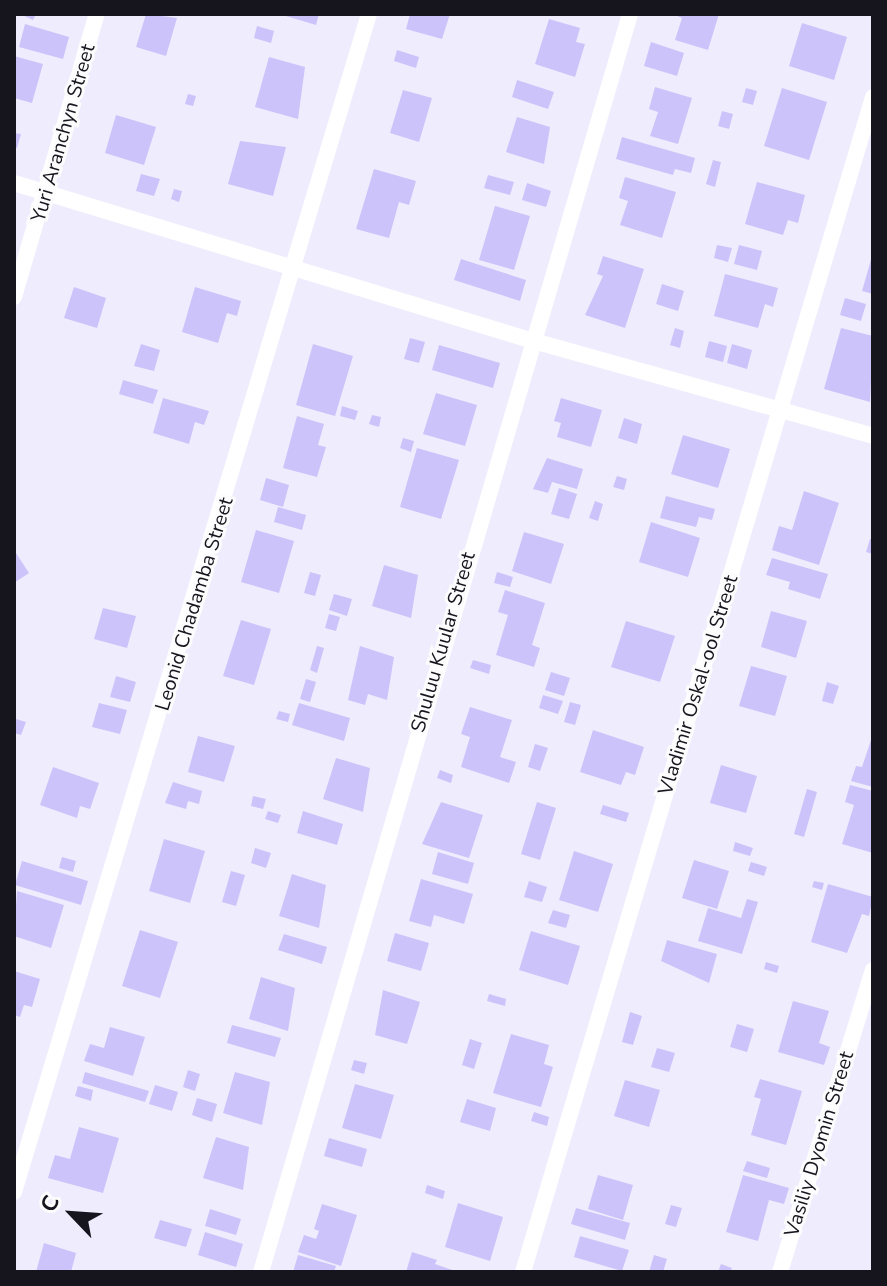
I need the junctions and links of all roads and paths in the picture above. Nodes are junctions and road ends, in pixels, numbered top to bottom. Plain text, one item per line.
1 (97, 14) edge
2 (369, 14) edge
3 (630, 14) edge
4 (873, 97) edge
5 (14, 183) edge
6 (46, 192) junction
7 (296, 267) junction
8 (14, 297) edge
9 (530, 340) junction
10 (781, 408) junction
11 (873, 436) edge
12 (873, 970) edge
13 (14, 1192) edge
14 (261, 1272) edge
15 (523, 1272) edge
16 (780, 1272) edge

1 - 6 street, Yuri Aranchyn Street
2 - 7 street, Leonid Chadamba Street
3 - 9 street, Shuluu Kuular Street
4 - 10 street, Vladimir Oskal-ool Street
5 - 6 street
6 - 7 street
6 - 8 street, Yuri Aranchyn Street
7 - 9 street
7 - 13 street, Leonid Chadamba Street
9 - 10 street
9 - 14 street, Shuluu Kuular Street
10 - 11 street
10 - 15 street, Vladimir Oskal-ool Street
12 - 16 street, Vasiliy Dyomin Street

